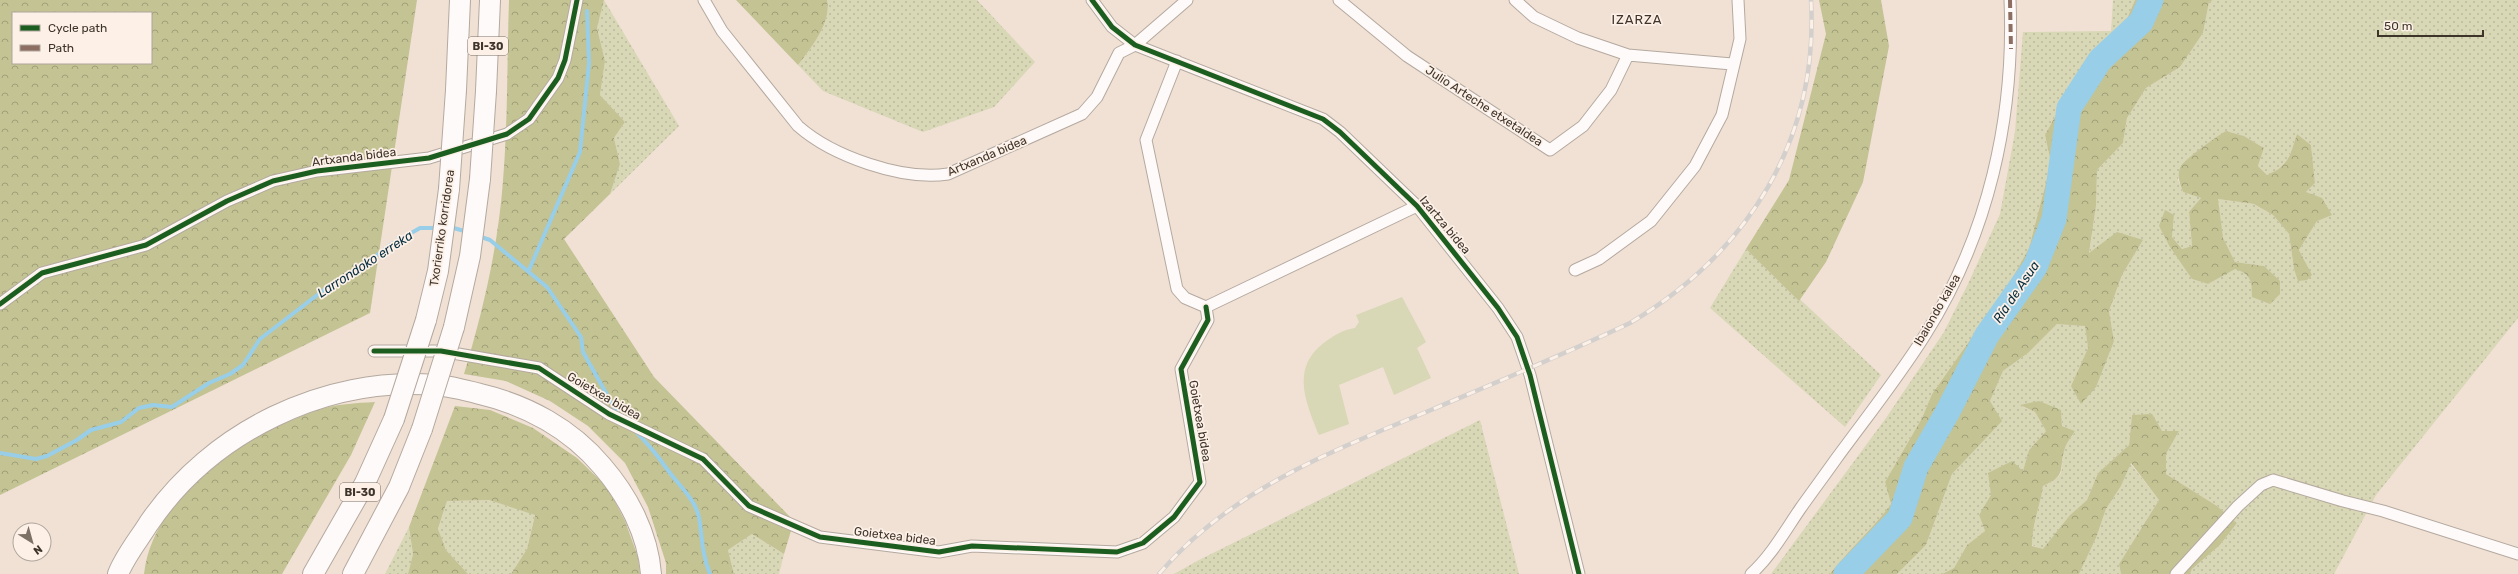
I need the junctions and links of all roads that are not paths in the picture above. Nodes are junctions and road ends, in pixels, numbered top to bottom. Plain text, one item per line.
1 (460, 0) edge
2 (490, 0) edge
3 (577, 0) edge
4 (704, 0) edge
5 (1092, 0) edge
6 (1187, 0) edge
7 (1339, 0) edge
8 (1515, 0) edge
9 (1738, 0) edge
10 (2010, 0) edge
11 (1135, 45) junction
12 (1628, 55) junction
13 (1177, 61) junction
14 (1732, 64) junction
15 (1417, 206) junction
16 (1575, 270) dead end
17 (0, 304) edge
18 (1206, 307) junction
19 (374, 351) dead end
20 (144, 530) junction
21 (2518, 554) edge
22 (314, 570) edge
23 (118, 574) edge
24 (134, 574) edge
25 (353, 574) edge
26 (651, 574) edge
27 (1579, 574) edge
28 (1751, 574) edge
29 (2176, 574) edge

1 - 22 highway, Txorierriko korridorea / BI-30, bridge
2 - 25 highway, BI-30, bridge
3 - 17 street, Artxanda bidea
4 - 11 street, Artxanda bidea
5 - 11 street, Izartza bidea
6 - 11 street
7 - 12 street, Julio Arteche etxetaldea
8 - 12 street
9 - 14 street
10 - 28 street, Ibaiondo kalea
11 - 13 street, Izartza bidea
12 - 14 street
13 - 15 street, Izartza bidea
13 - 18 street
14 - 16 street
15 - 18 street
15 - 27 street, Izartza bidea
18 - 19 street, Goietxea bidea
20 - 23 highway
20 - 24 highway
20 - 26 highway
21 - 29 street

